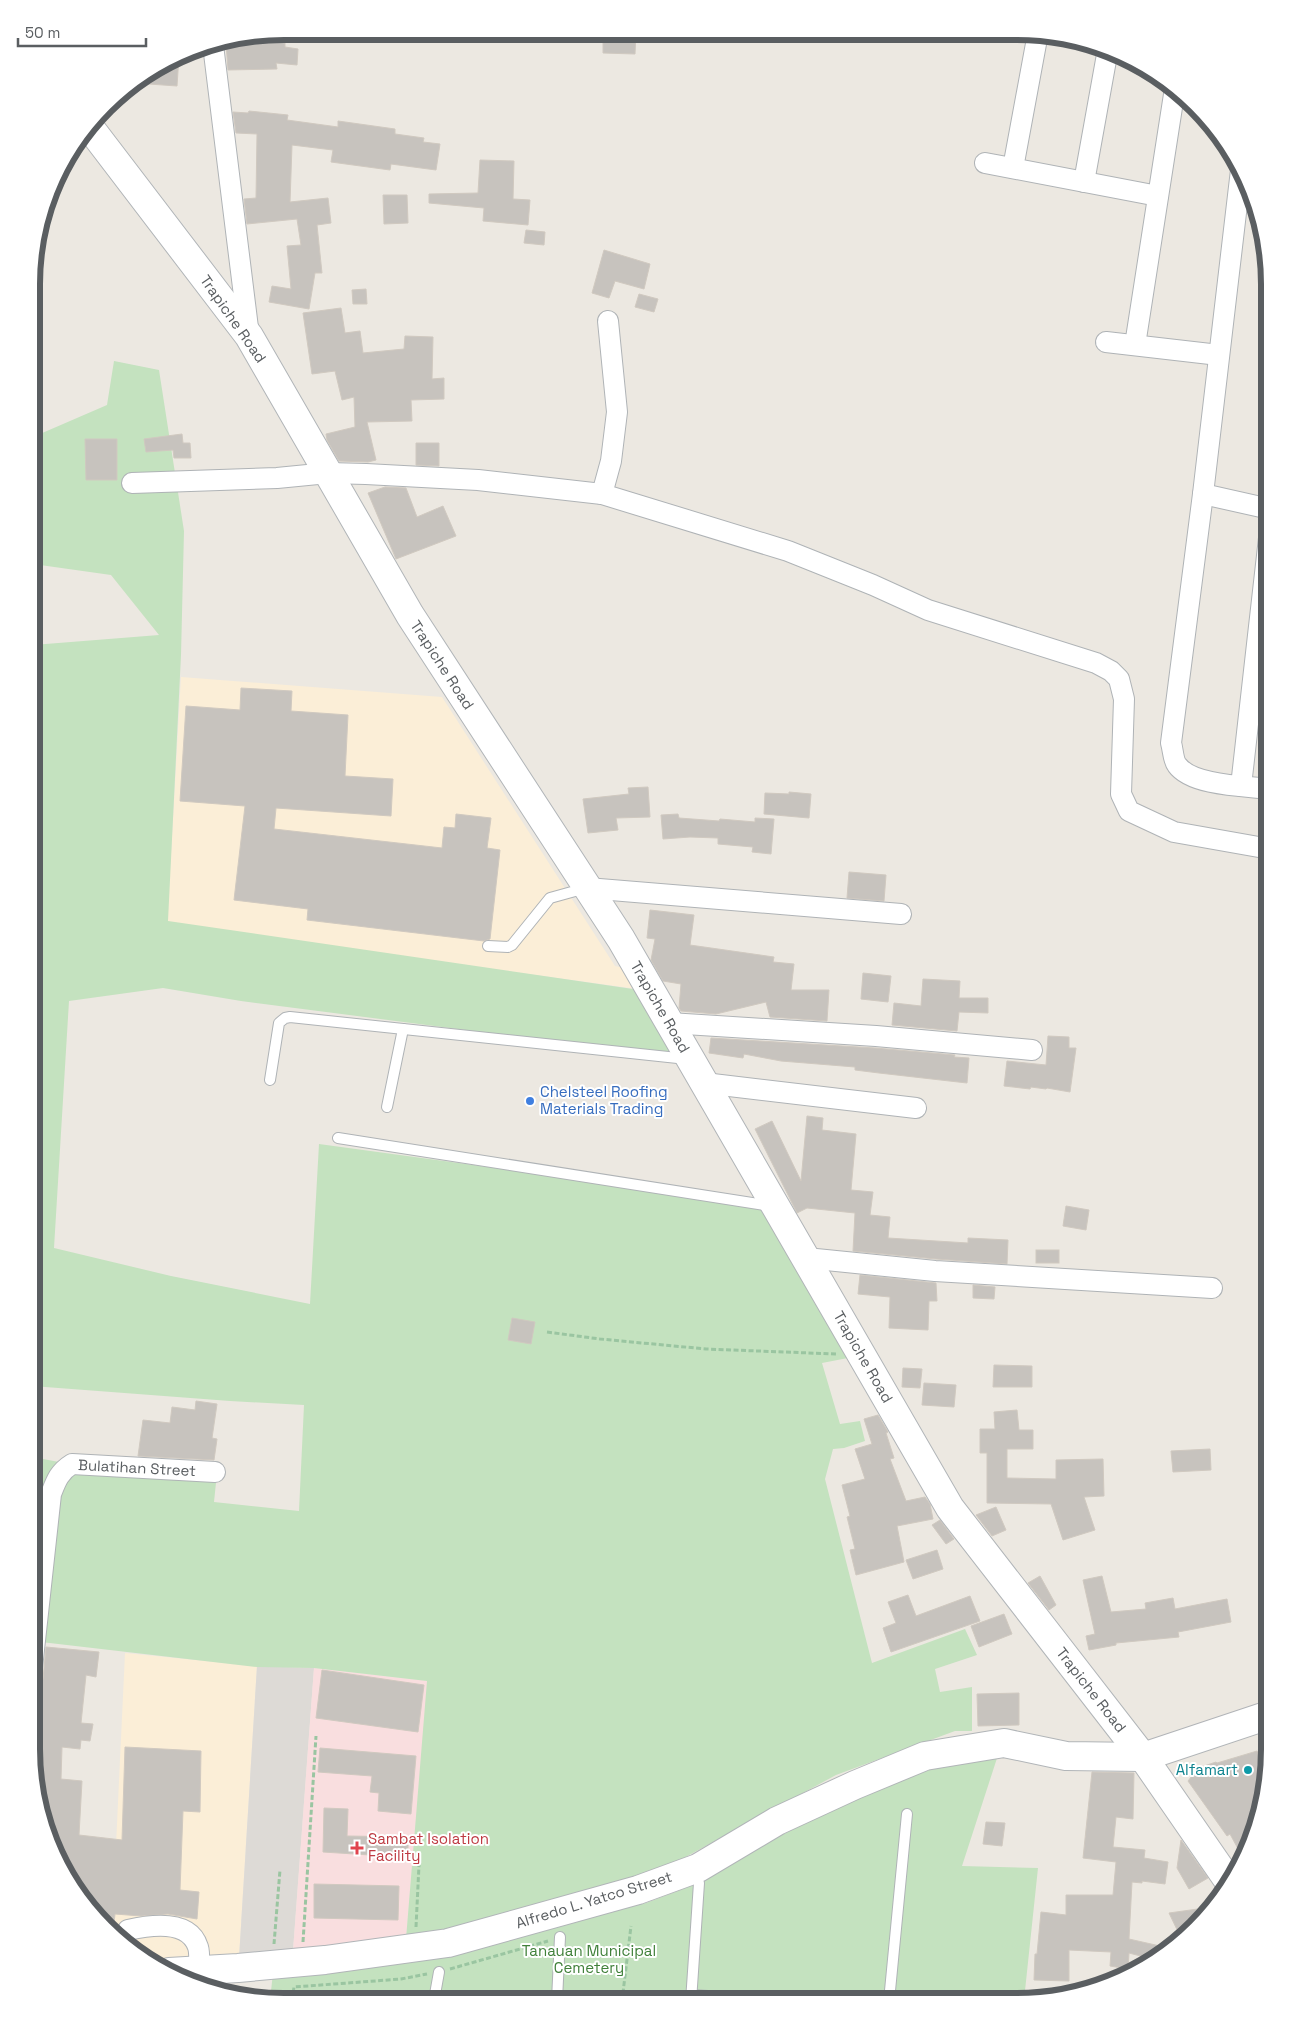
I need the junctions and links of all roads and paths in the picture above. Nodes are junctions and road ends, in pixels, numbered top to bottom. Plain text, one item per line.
1 (1036, 41) edge
2 (214, 50) edge
3 (1106, 58) edge
4 (1174, 97) edge
5 (93, 132) edge
6 (985, 163) dead end
7 (1013, 168) junction
8 (1084, 182) junction
9 (1239, 184) edge
10 (1158, 196) junction
11 (608, 321) dead end
12 (249, 336) junction
13 (1106, 342) dead end
14 (1135, 345) junction
15 (1219, 354) junction
16 (328, 473) junction
17 (132, 483) dead end
18 (602, 494) junction
19 (1203, 494) junction
20 (1261, 507) edge
21 (1261, 609) edge
22 (1241, 786) junction
23 (1261, 788) edge
24 (1261, 848) edge
25 (587, 888) junction
26 (901, 914) dead end
27 (488, 946) dead end
28 (669, 1023) junction
29 (403, 1029) junction
30 (1032, 1050) dead end
31 (690, 1059) junction
32 (270, 1080) dead end
33 (704, 1083) junction
34 (387, 1107) dead end
35 (916, 1108) dead end
36 (338, 1138) dead end
37 (775, 1206) junction
38 (806, 1258) junction
39 (1212, 1288) dead end
40 (548, 1332) dead end
41 (862, 1355) junction
42 (215, 1472) dead end
43 (40, 1595) edge
44 (1261, 1719) edge
45 (316, 1736) dead end
46 (1142, 1757) junction
47 (907, 1814) dead end
48 (419, 1865) dead end
49 (280, 1870) dead end
50 (1225, 1876) edge
51 (699, 1884) dead end
52 (631, 1926) dead end
53 (126, 1934) edge
54 (560, 1937) dead end
55 (414, 1948) junction
56 (273, 1965) junction
57 (199, 1970) junction
58 (184, 1971) edge
59 (438, 1972) dead end
60 (298, 1975) junction
61 (294, 1993) edge
62 (435, 1993) edge
63 (557, 1993) edge
64 (623, 1993) edge
65 (691, 1993) edge
66 (890, 1993) edge

1 - 7 street
2 - 12 street
3 - 8 street
4 - 10 street
5 - 12 street, Trapiche Road
6 - 7 street
7 - 8 street
8 - 10 street
9 - 15 street
10 - 14 street
11 - 18 street
12 - 16 street, Trapiche Road
13 - 14 street
14 - 15 street
15 - 19 street
16 - 17 street
16 - 18 street
16 - 25 street, Trapiche Road
18 - 24 street
19 - 20 street
19 - 22 street
21 - 22 street
22 - 23 street
25 - 26 street
25 - 27 lane
25 - 28 street, Trapiche Road
28 - 30 street
28 - 31 street, Trapiche Road
29 - 31 lane
29 - 32 lane
29 - 34 lane
31 - 33 street, Trapiche Road
33 - 35 street
33 - 37 street, Trapiche Road
36 - 37 lane
37 - 38 street, Trapiche Road
38 - 39 street
38 - 41 street, Trapiche Road
40 - 41 path
41 - 46 street, Trapiche Road
42 - 43 street, Bulatihan Street
44 - 46 street, Alfredo L. Yatco Street
45 - 60 path
46 - 50 street, Trapiche Road
46 - 55 street, Alfredo L. Yatco Street
47 - 66 lane
48 - 55 path
49 - 56 path
51 - 65 lane
52 - 64 path
53 - 57 street
54 - 63 lane
55 - 60 street, Alfredo L. Yatco Street
56 - 57 street, Alfredo L. Yatco Street
56 - 60 street, Alfredo L. Yatco Street
57 - 58 street, Alfredo L. Yatco Street
59 - 62 lane
60 - 61 path

